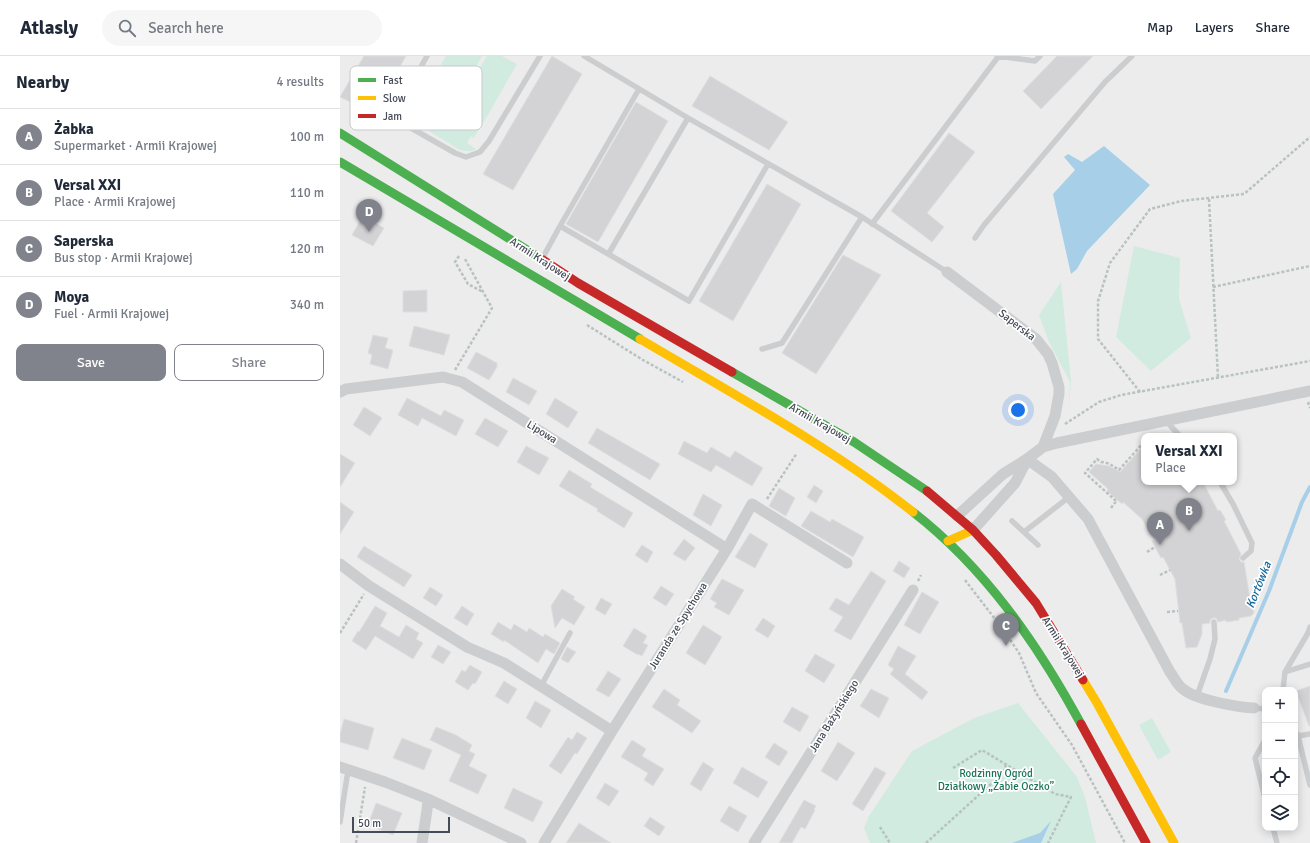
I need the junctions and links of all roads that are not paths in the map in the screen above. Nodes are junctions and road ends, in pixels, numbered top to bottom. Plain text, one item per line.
1 (427, 56) edge
2 (540, 56) edge
3 (584, 56) edge
4 (997, 56) edge
5 (1040, 56) edge
6 (1132, 56) edge
7 (421, 66) edge
8 (639, 88) junction
9 (688, 118) junction
10 (414, 130) edge
11 (340, 133) edge
12 (340, 162) edge
13 (768, 164) junction
14 (862, 217) junction
15 (872, 224) junction
16 (560, 226) junction
17 (975, 238) dead end
18 (609, 253) junction
19 (542, 259) junction
20 (947, 272) joint
21 (762, 349) dead end
22 (1310, 391) edge
23 (340, 392) edge
24 (1166, 421) junction
25 (1177, 433) edge
26 (1043, 447) junction
27 (1027, 459) junction
28 (1222, 485) edge
29 (1069, 497) junction
30 (957, 516) junction
31 (1012, 521) dead end
32 (973, 530) junction
33 (1024, 532) junction
34 (948, 541) junction
35 (1038, 545) dead end
36 (727, 549) junction
37 (1243, 558) dead end
38 (847, 563) dead end
39 (340, 564) edge
40 (912, 590) dead end
41 (1214, 622) dead end
42 (1310, 627) edge
43 (570, 633) dead end
44 (1310, 664) edge
45 (1285, 672) junction
46 (541, 686) junction
47 (1284, 687) edge
48 (1197, 696) junction
49 (1260, 708) edge
50 (612, 731) junction
51 (1298, 733) edge
52 (1310, 734) edge
53 (1298, 737) edge
54 (1262, 745) edge
55 (345, 768) edge
56 (1310, 785) edge
57 (1264, 795) edge
58 (428, 800) junction
59 (340, 822) edge
60 (1274, 831) edge
61 (422, 843) edge
62 (521, 843) edge
63 (544, 843) edge
64 (754, 843) edge
65 (1146, 843) edge
66 (1174, 843) edge
67 (1276, 843) edge

1 - 7 lane
2 - 10 lane
3 - 8 lane
4 - 5 lane
4 - 15 lane
6 - 17 lane
8 - 9 lane
8 - 16 lane
9 - 13 lane
9 - 18 lane
11 - 19 main road, Armii Krajowej
12 - 34 main road, Armii Krajowej
13 - 14 lane
13 - 18 lane
14 - 15 lane
14 - 21 lane
15 - 20 lane
16 - 18 lane
16 - 19 lane
19 - 30 main road, Armii Krajowej
20 - 26 street, Saperska
22 - 24 street
23 - 36 street, Lipowa
24 - 25 lane
24 - 26 street
26 - 27 street
27 - 29 street
27 - 30 street
27 - 32 street
28 - 37 lane
29 - 33 lane
29 - 48 street
30 - 32 main road, Armii Krajowej
30 - 34 main road
31 - 33 lane
32 - 34 main road
32 - 66 main road, Armii Krajowej
33 - 35 lane
34 - 65 main road, Armii Krajowej
36 - 38 street, Juranda ze Spychowa
36 - 50 street, Juranda ze Spychowa
39 - 46 street
40 - 64 street, Jana Bażyńskiego
41 - 48 lane
42 - 45 lane
43 - 46 lane
44 - 45 lane
45 - 47 lane
46 - 50 street
48 - 49 street
50 - 63 street, Juranda ze Spychowa
51 - 52 lane
53 - 56 lane
54 - 57 lane
55 - 58 street
55 - 59 lane
58 - 61 street
58 - 62 street
60 - 67 lane

